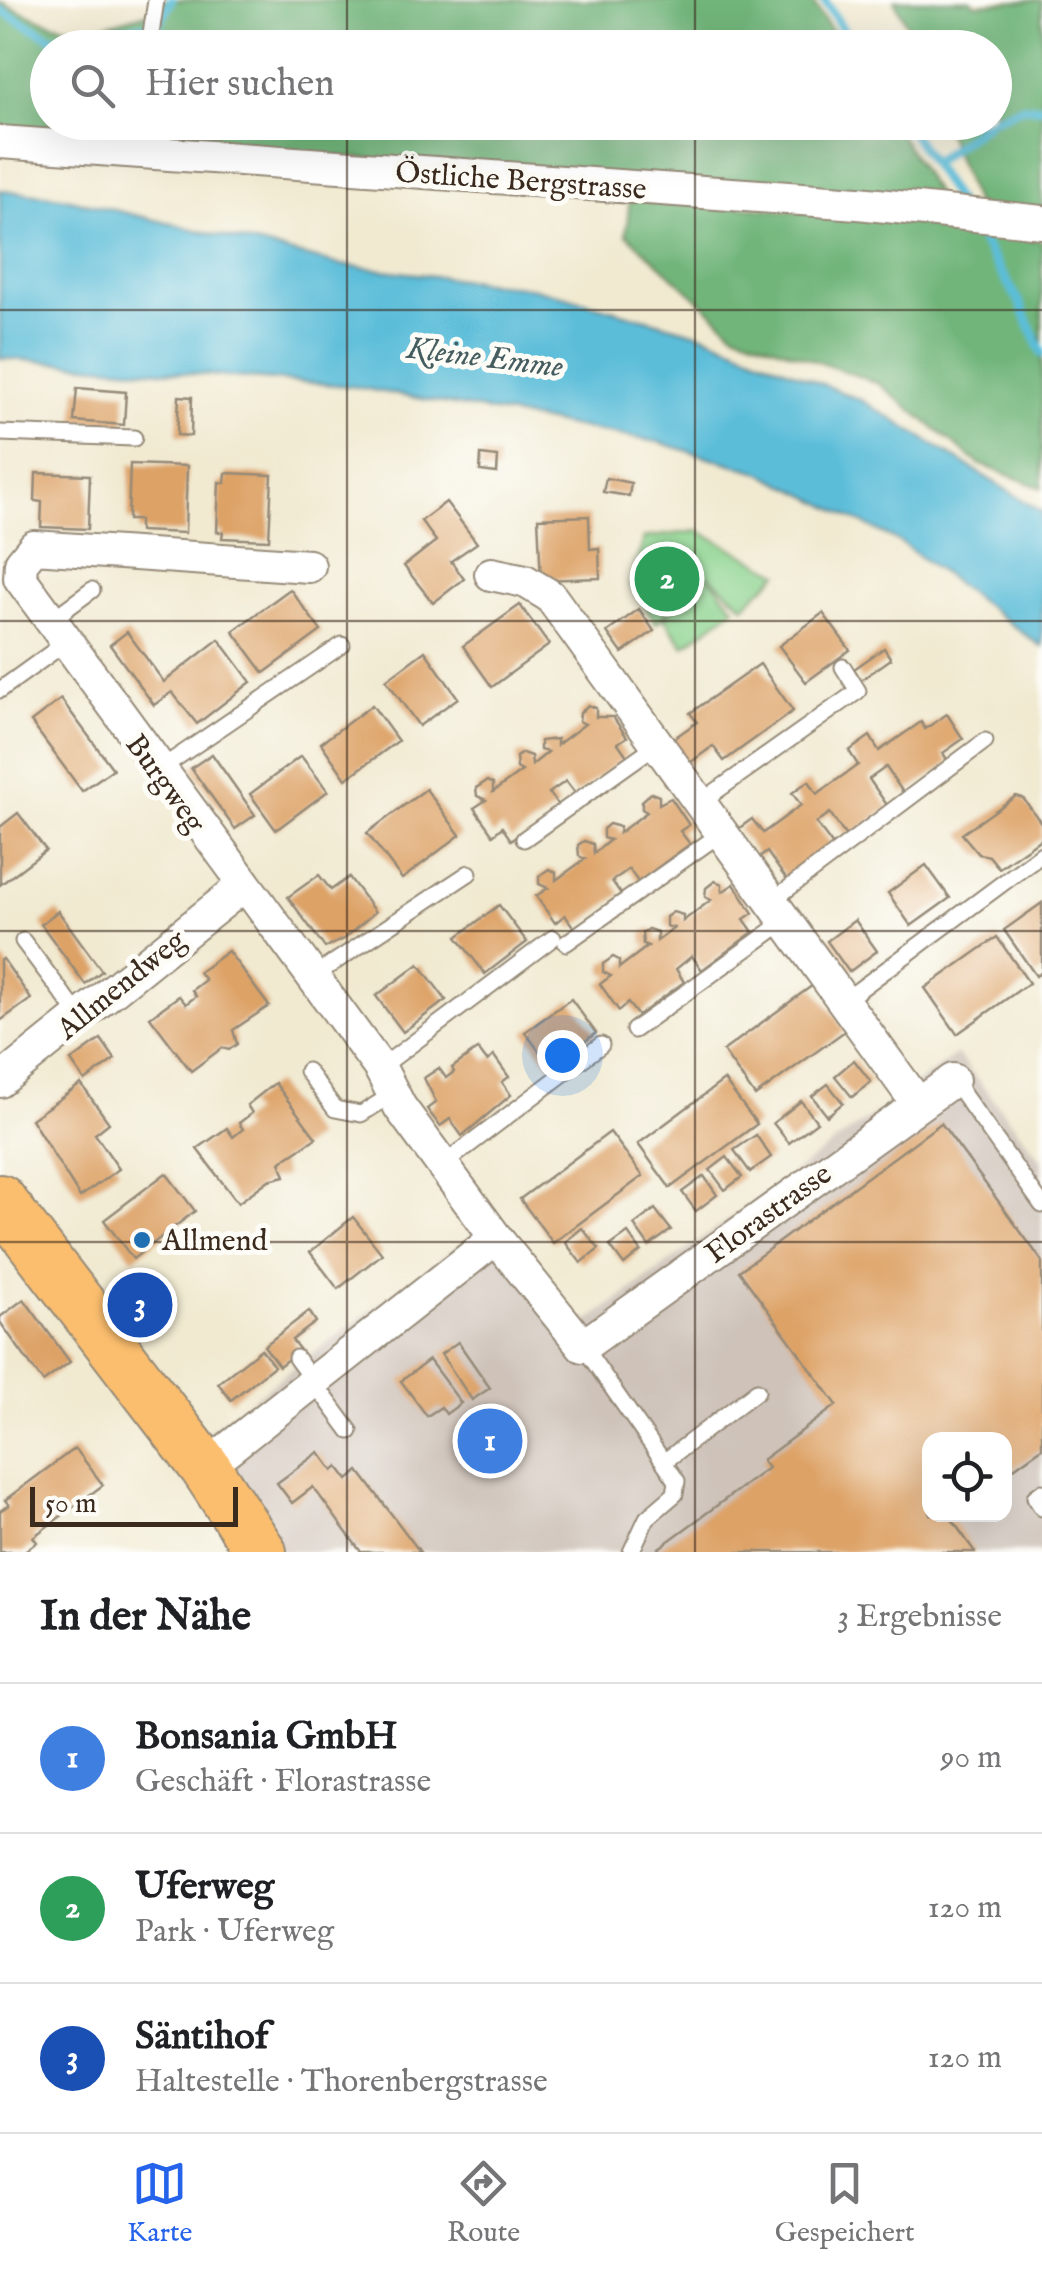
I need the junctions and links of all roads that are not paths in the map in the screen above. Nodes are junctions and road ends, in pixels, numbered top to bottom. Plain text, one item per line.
1 (156, 0) edge
2 (152, 30) edge
3 (71, 140) edge
4 (164, 140) edge
5 (0, 142) edge
6 (1026, 222) edge
7 (0, 433) edge
8 (134, 438) dead end
9 (309, 566) dead end
10 (490, 574) dead end
11 (92, 590) dead end
12 (57, 632) junction
13 (342, 645) dead end
14 (843, 667) dead end
15 (0, 690) edge
16 (985, 741) dead end
17 (656, 745) junction
18 (157, 770) junction
19 (698, 804) junction
20 (720, 834) junction
21 (524, 839) dead end
22 (1042, 854) edge
23 (468, 873) dead end
24 (243, 886) junction
25 (776, 912) junction
26 (23, 942) dead end
27 (312, 977) junction
28 (844, 1001) junction
29 (80, 1016) junction
30 (634, 1030) dead end
31 (601, 1045) dead end
32 (307, 1071) dead end
33 (953, 1080) joint
34 (386, 1081) junction
35 (0, 1082) edge
36 (918, 1104) junction
37 (444, 1164) junction
38 (0, 1200) edge
39 (1042, 1206) edge
40 (496, 1238) junction
41 (584, 1346) junction
42 (304, 1370) junction
43 (757, 1390) dead end
44 (350, 1431) dead end
45 (665, 1461) junction
46 (206, 1467) junction
47 (1042, 1492) edge
48 (1042, 1508) edge
49 (261, 1552) edge
50 (631, 1552) edge

1 - 2 lane
3 - 5 street, Östliche Bergstrasse
4 - 6 street, Östliche Bergstrasse
7 - 8 lane
9 - 12 street, Burgweg
10 - 17 street
11 - 12 lane
12 - 15 lane
12 - 18 street, Burgweg
13 - 18 lane
14 - 19 lane
16 - 25 lane
17 - 19 street
17 - 21 lane
18 - 24 street, Burgweg
19 - 20 street
20 - 25 street
20 - 34 lane
22 - 28 lane
23 - 27 lane
24 - 27 street, Burgweg
24 - 29 street, Allmendweg
25 - 28 street
25 - 30 lane
26 - 29 lane
27 - 34 street, Burgweg
28 - 36 street
29 - 35 street, Allmendweg
31 - 37 lane
32 - 34 lane
33 - 36 street, Florastrasse
33 - 39 lane
34 - 37 street, Burgweg
36 - 41 street, Florastrasse
37 - 40 street, Burgweg
38 - 46 main road
40 - 41 street
40 - 42 street
41 - 45 lane
42 - 44 lane
42 - 46 street
43 - 45 lane
45 - 50 lane
46 - 49 main road
47 - 48 lane

